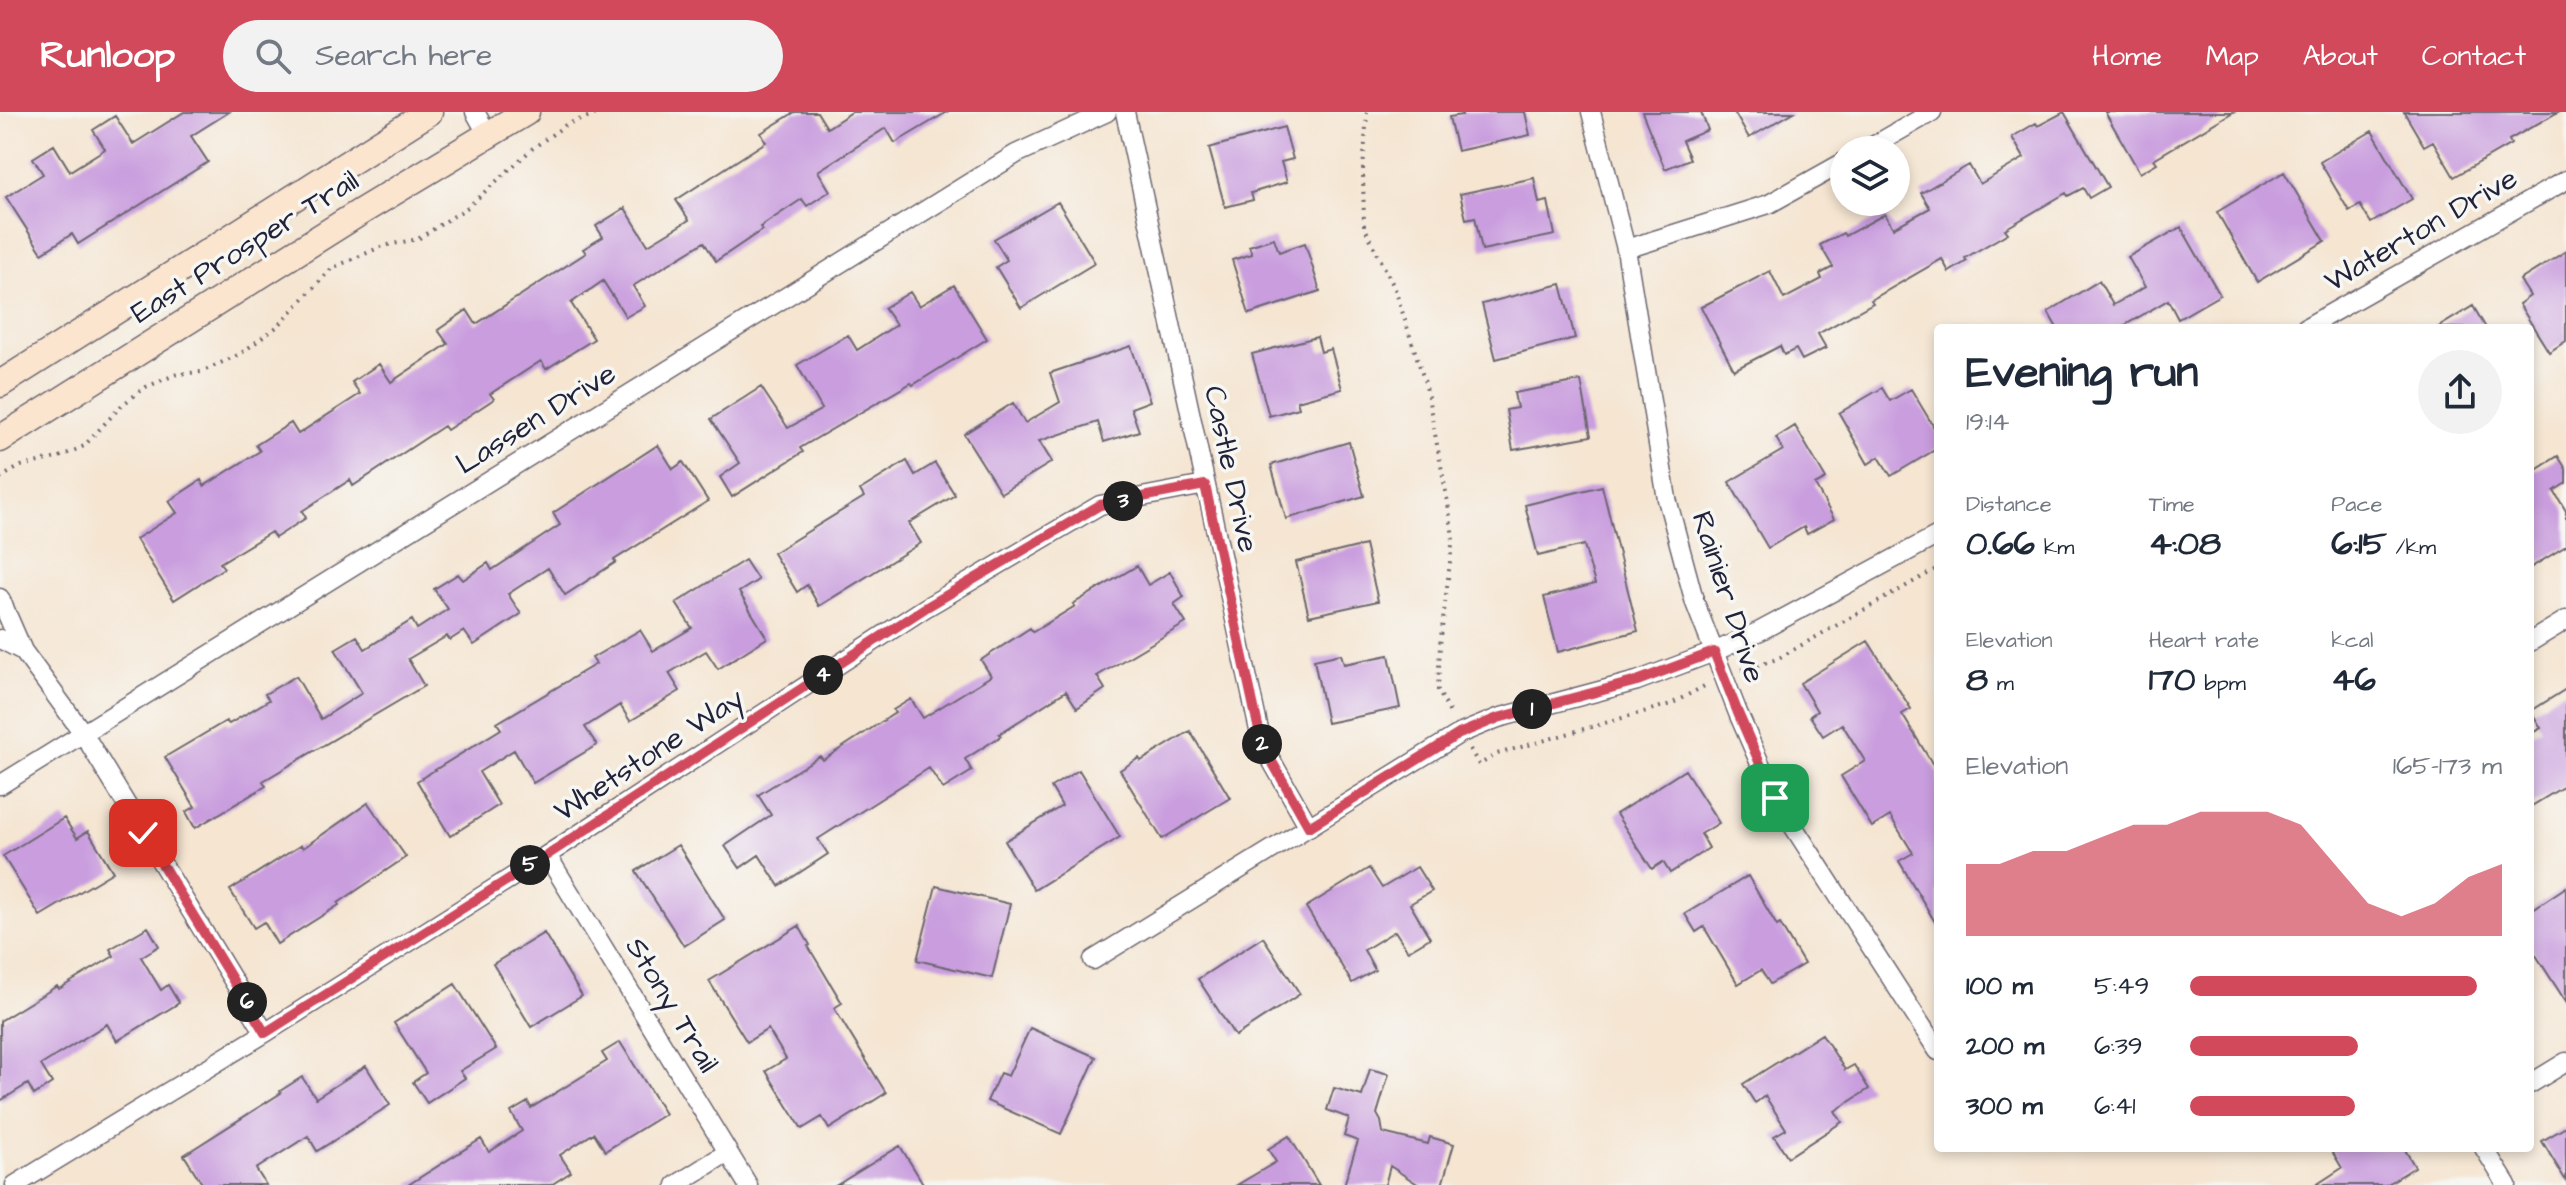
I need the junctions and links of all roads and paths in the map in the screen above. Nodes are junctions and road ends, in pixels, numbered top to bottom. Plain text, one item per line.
1 (429, 112) edge
2 (475, 112) edge
3 (526, 112) edge
4 (602, 112) edge
5 (1107, 112) edge
6 (1125, 112) edge
7 (1367, 112) edge
8 (1591, 112) edge
9 (1932, 112) edge
10 (488, 135) junction
11 (1890, 136) edge
12 (1830, 170) edge
13 (2566, 180) edge
14 (1626, 249) junction
15 (2312, 324) edge
16 (0, 384) edge
17 (0, 439) edge
18 (0, 478) edge
19 (1205, 485) junction
20 (1934, 537) edge
21 (1934, 570) edge
22 (0, 598) edge
23 (2566, 620) edge
24 (0, 639) edge
25 (2534, 640) edge
26 (23, 651) junction
27 (1714, 652) junction
28 (1723, 677) junction
29 (83, 733) junction
30 (1462, 734) junction
31 (0, 785) edge
32 (1309, 827) junction
33 (547, 855) junction
34 (1093, 960) dead end
35 (265, 1033) junction
36 (1934, 1045) edge
37 (2566, 1062) edge
38 (2534, 1082) edge
39 (728, 1152) junction
40 (2486, 1152) edge
41 (15, 1185) edge
42 (676, 1185) edge
43 (748, 1185) edge
44 (2507, 1185) edge

1 - 16 main road, East Prosper Trail
2 - 10 street
3 - 10 main road, East Prosper Trail
4 - 18 path
5 - 29 street, Lassen Drive
6 - 19 street, Castle Drive
7 - 30 path
8 - 14 street, Rainier Drive
9 - 11 street
10 - 17 main road, East Prosper Trail
12 - 14 street
13 - 15 street, Waterton Drive
14 - 27 street, Rainier Drive
19 - 32 street, Castle Drive
19 - 33 street, Whetstone Way
20 - 27 street
21 - 28 path
22 - 26 street
23 - 25 street
24 - 26 street
26 - 29 street
27 - 28 street, Rainier Drive
27 - 30 street
28 - 30 path
28 - 36 street, Rainier Drive
29 - 31 street, Lassen Drive
29 - 35 street
30 - 32 street
32 - 34 street
33 - 35 street, Whetstone Way
33 - 39 street, Stony Trail
35 - 41 street, Whetstone Way
37 - 38 street
39 - 42 street
39 - 43 street, Stony Trail
40 - 44 street

